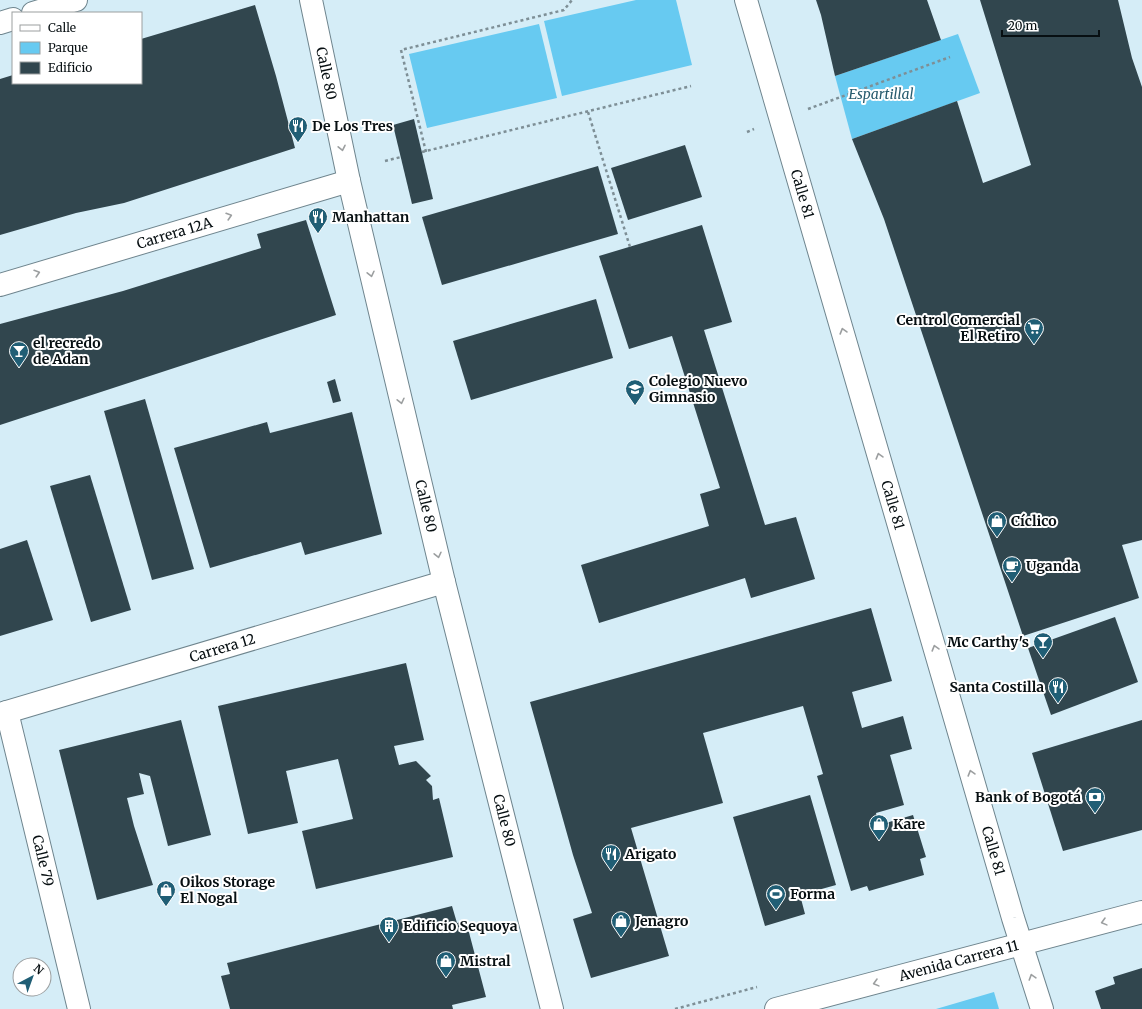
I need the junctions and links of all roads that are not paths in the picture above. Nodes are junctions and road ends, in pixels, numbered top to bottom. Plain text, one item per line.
1 (76, 0) edge
2 (311, 0) edge
3 (746, 0) edge
4 (36, 12) edge
5 (12, 19) edge
6 (0, 23) edge
7 (349, 181) junction
8 (0, 284) edge
9 (444, 582) junction
10 (4, 713) edge
11 (1142, 912) edge
12 (1022, 945) junction
13 (79, 1009) edge
14 (552, 1009) edge
15 (776, 1009) edge
16 (1042, 1009) edge

1 - 4 street
2 -> 7 street, Calle 80
12 -> 3 street, Calle 81
5 - 6 street
8 -> 7 street, Carrera 12A
7 -> 9 street, Calle 80
9 - 10 street, Carrera 12
9 - 14 street, Calle 80
10 - 13 street, Calle 79
11 -> 12 street, Avenida Carrera 11
12 -> 15 street, Avenida Carrera 11
16 -> 12 street, Calle 81

